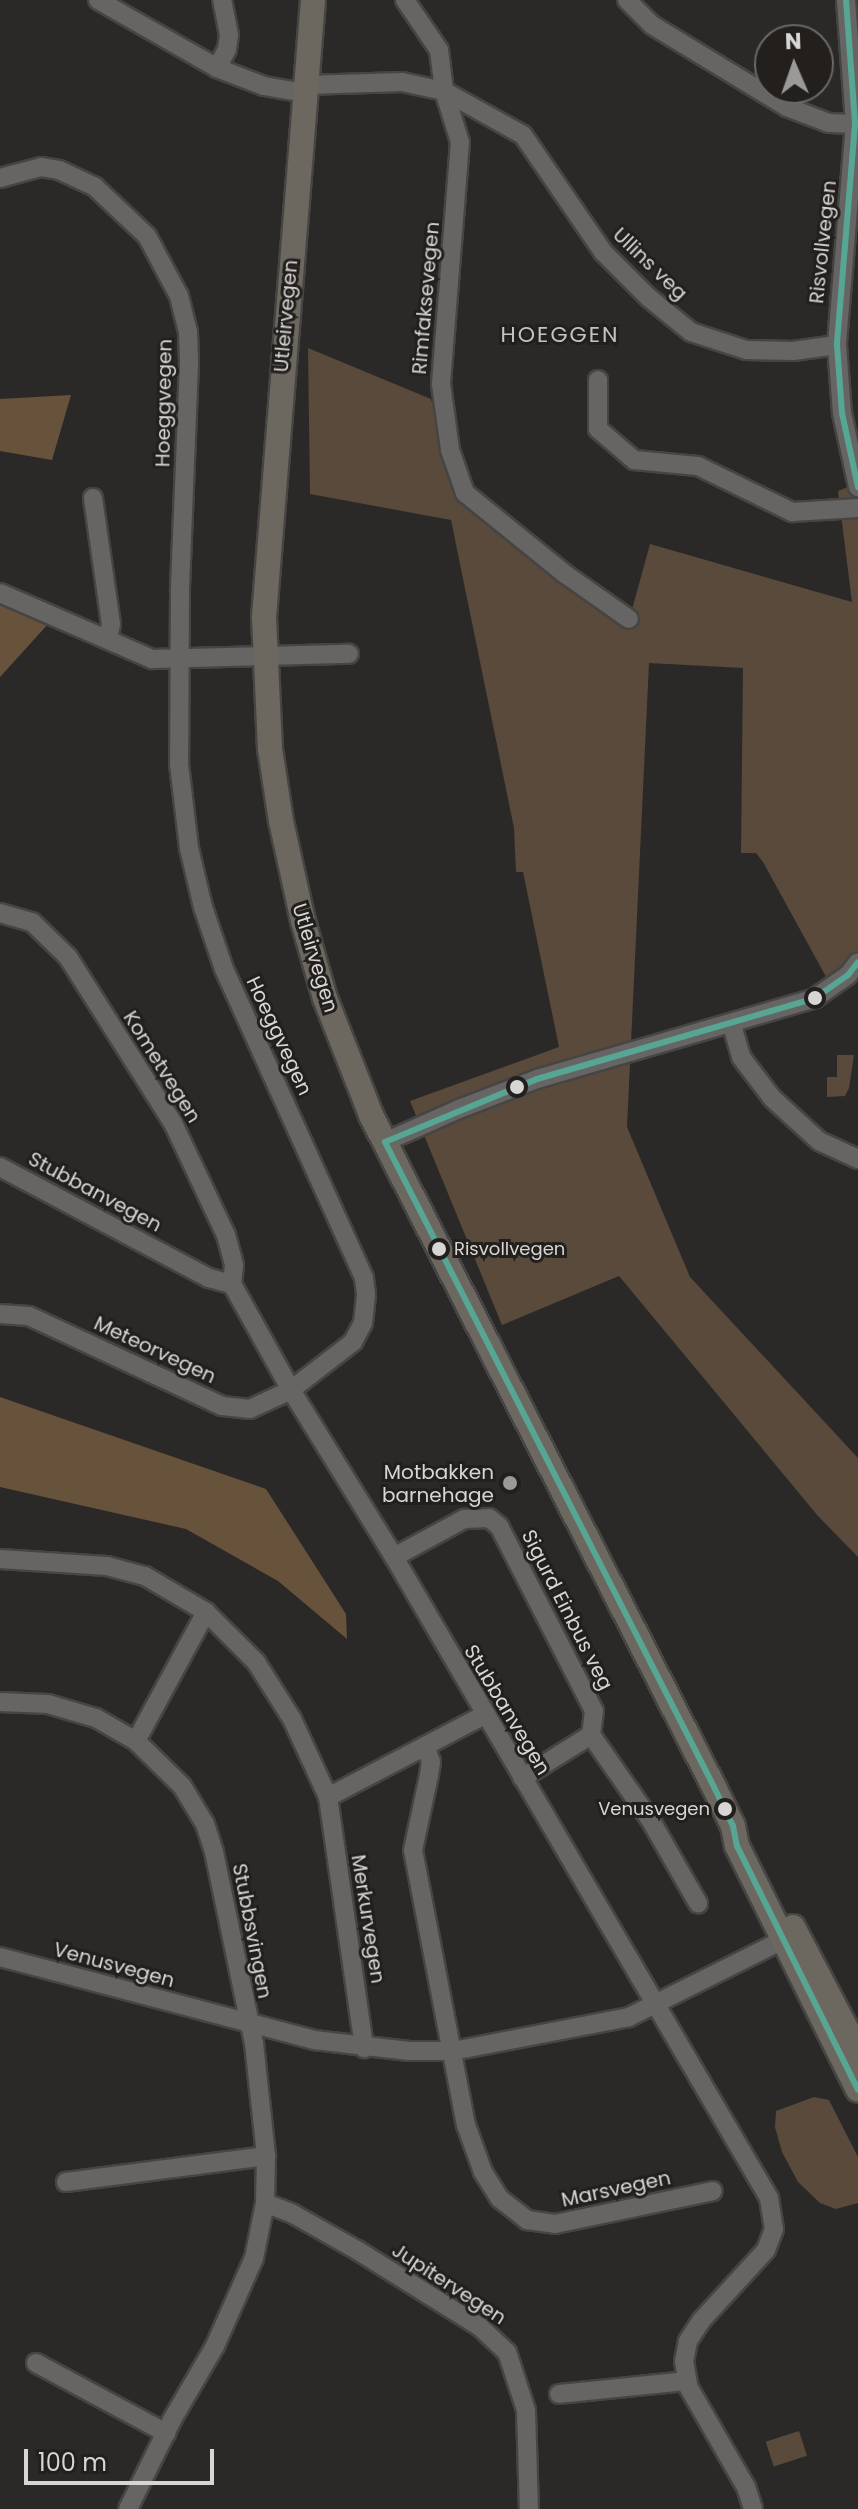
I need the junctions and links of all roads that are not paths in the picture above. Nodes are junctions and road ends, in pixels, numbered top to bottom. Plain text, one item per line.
1 (98, 0) edge
2 (222, 0) edge
3 (313, 0) edge
4 (405, 0) edge
5 (627, 0) edge
6 (846, 0) edge
7 (217, 68) junction
8 (306, 89) junction
9 (444, 91) junction
10 (855, 124) junction
11 (0, 178) edge
12 (854, 193) edge
13 (837, 345) junction
14 (598, 380) dead end
15 (858, 487) edge
16 (93, 498) dead end
17 (858, 508) edge
18 (0, 593) edge
19 (629, 619) dead end
20 (108, 639) junction
21 (349, 654) dead end
22 (264, 655) junction
23 (179, 658) junction
24 (0, 913) edge
25 (858, 962) edge
26 (732, 1025) junction
27 (385, 1142) junction
28 (858, 1159) edge
29 (0, 1167) edge
30 (232, 1284) junction
31 (0, 1314) edge
32 (291, 1390) junction
33 (394, 1557) junction
34 (0, 1559) edge
35 (206, 1612) junction
36 (0, 1702) edge
37 (484, 1715) junction
38 (591, 1735) junction
39 (136, 1741) junction
40 (425, 1746) junction
41 (522, 1778) junction
42 (328, 1797) junction
43 (698, 1903) dead end
44 (790, 1937) junction
45 (3, 1964) edge
46 (655, 2005) junction
47 (248, 2024) junction
48 (364, 2048) junction
49 (453, 2051) junction
50 (858, 2051) edge
51 (858, 2090) edge
52 (266, 2156) junction
53 (66, 2182) dead end
54 (713, 2191) dead end
55 (265, 2203) junction
56 (36, 2363) dead end
57 (686, 2381) junction
58 (559, 2394) dead end
59 (166, 2433) junction
60 (128, 2509) edge
61 (529, 2509) edge
62 (753, 2509) edge

1 - 7 street, Ullins veg
2 - 7 street
3 - 8 main road, Utleirvegen
4 - 9 street
5 - 10 street
6 - 10 street, Risvollvegen
7 - 8 street, Ullins veg
8 - 9 street, Ullins veg
8 - 22 main road, Utleirvegen
9 - 13 street, Ullins veg
9 - 19 street, Rimfaksevegen
10 - 12 street, Risvollvegen
11 - 23 street, Hoeggvegen
12 - 13 street, Risvollvegen
13 - 15 street, Risvollvegen
14 - 17 street
16 - 20 street
18 - 20 street
20 - 23 street
21 - 22 street
22 - 23 street
22 - 27 main road, Utleirvegen
23 - 32 street, Hoeggvegen
24 - 30 street, Kometvegen
25 - 26 street
26 - 27 street
26 - 28 street
27 - 44 main road, Utleirvegen
29 - 30 street, Stubbanvegen
30 - 32 street, Stubbanvegen
31 - 32 street, Meteorvegen
32 - 33 street, Stubbanvegen
33 - 37 street, Stubbanvegen
33 - 38 street, Sigurd Einbus veg
34 - 35 street, Merkurvegen
35 - 39 street
35 - 42 street, Merkurvegen
36 - 39 street, Stubbsvingen
37 - 40 street
37 - 41 street, Stubbanvegen
38 - 41 street
38 - 43 street, Sigurd Einbus veg
39 - 47 street, Stubbsvingen
40 - 42 street
40 - 49 street
41 - 46 street, Stubbanvegen
42 - 48 street, Merkurvegen
44 - 46 street, Venusvegen
44 - 50 main road, Utleirvegen
44 - 51 main road, Utleirvegen
45 - 47 street, Venusvegen
46 - 49 street, Venusvegen
46 - 57 street, Stubbanvegen
47 - 48 street, Venusvegen
47 - 52 street, Stubbsvingen
48 - 49 street, Venusvegen
49 - 54 street, Marsvegen
52 - 53 street
52 - 55 street, Stubbsvingen
55 - 59 street, Stubbsvingen
55 - 61 street, Jupitervegen
56 - 59 street
57 - 58 street
57 - 62 street
59 - 60 street, Stubbsvingen

